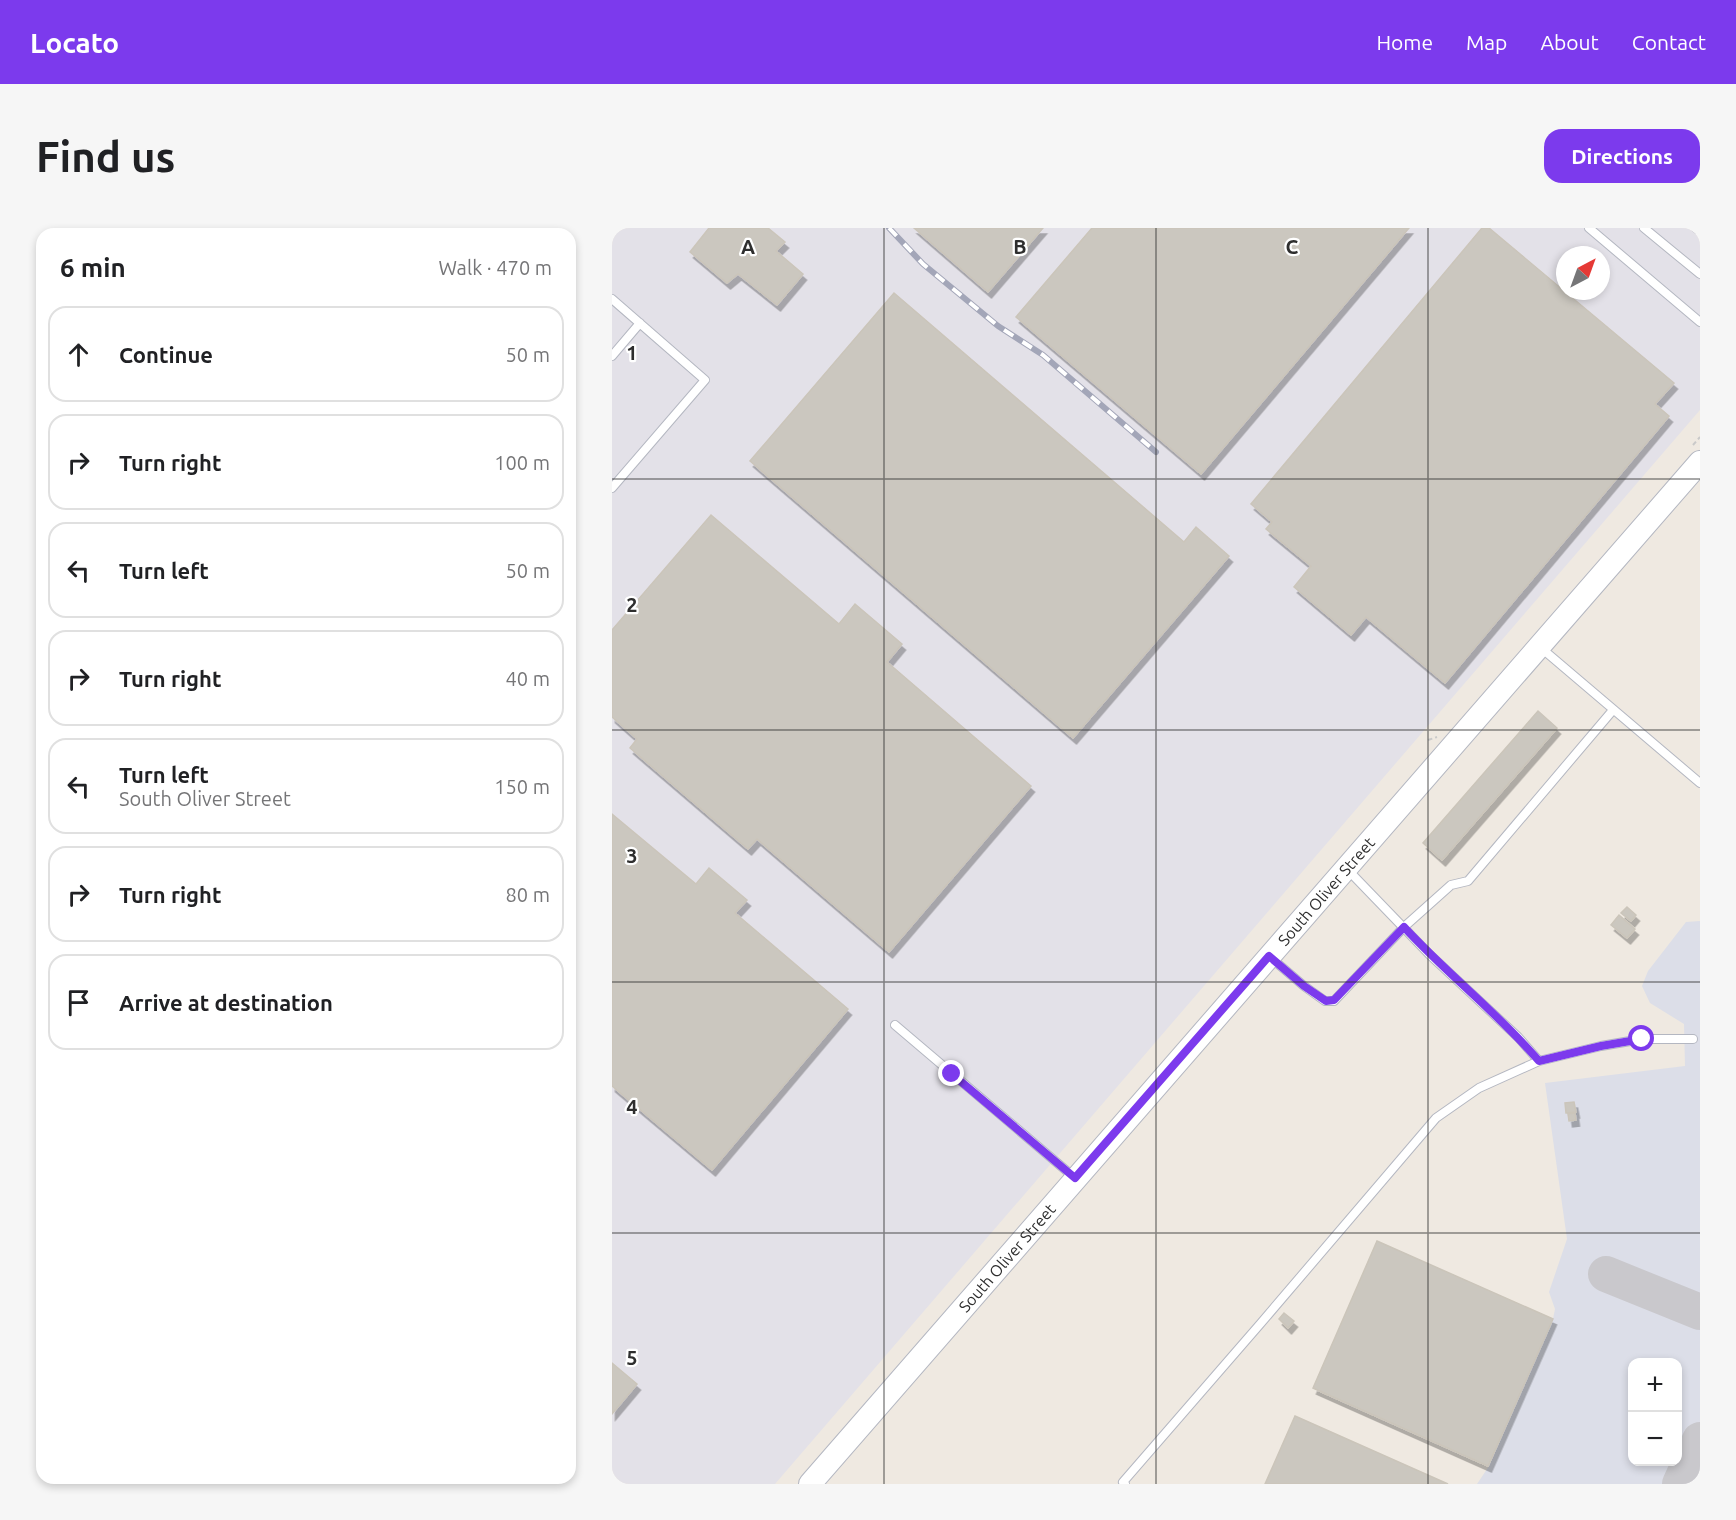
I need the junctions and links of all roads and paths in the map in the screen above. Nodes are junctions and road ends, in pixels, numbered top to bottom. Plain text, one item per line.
1 (1589, 228) edge
2 (1644, 228) edge
3 (1696, 228) edge
4 (1700, 231) edge
5 (1700, 274) edge
6 (612, 299) edge
7 (1700, 322) edge
8 (640, 323) junction
9 (612, 356) edge
10 (1700, 462) edge
11 (612, 488) edge
12 (1539, 646) junction
13 (1613, 710) junction
14 (1700, 783) edge
15 (1346, 868) junction
16 (1404, 927) junction
17 (1269, 956) junction
18 (896, 1025) dead end
19 (1693, 1039) dead end
20 (1539, 1061) junction
21 (1075, 1178) junction
22 (810, 1484) edge
23 (1125, 1484) edge

1 - 7 lane
2 - 5 lane
3 - 4 lane
6 - 8 lane
8 - 9 lane
8 - 11 lane
10 - 12 main road, South Oliver Street
12 - 13 lane
12 - 15 main road, South Oliver Street
13 - 14 lane
13 - 16 lane
15 - 16 lane
15 - 17 main road, South Oliver Street
16 - 17 lane
16 - 20 lane
17 - 21 main road, South Oliver Street
18 - 21 lane
19 - 20 lane
20 - 23 lane
21 - 22 main road, South Oliver Street

